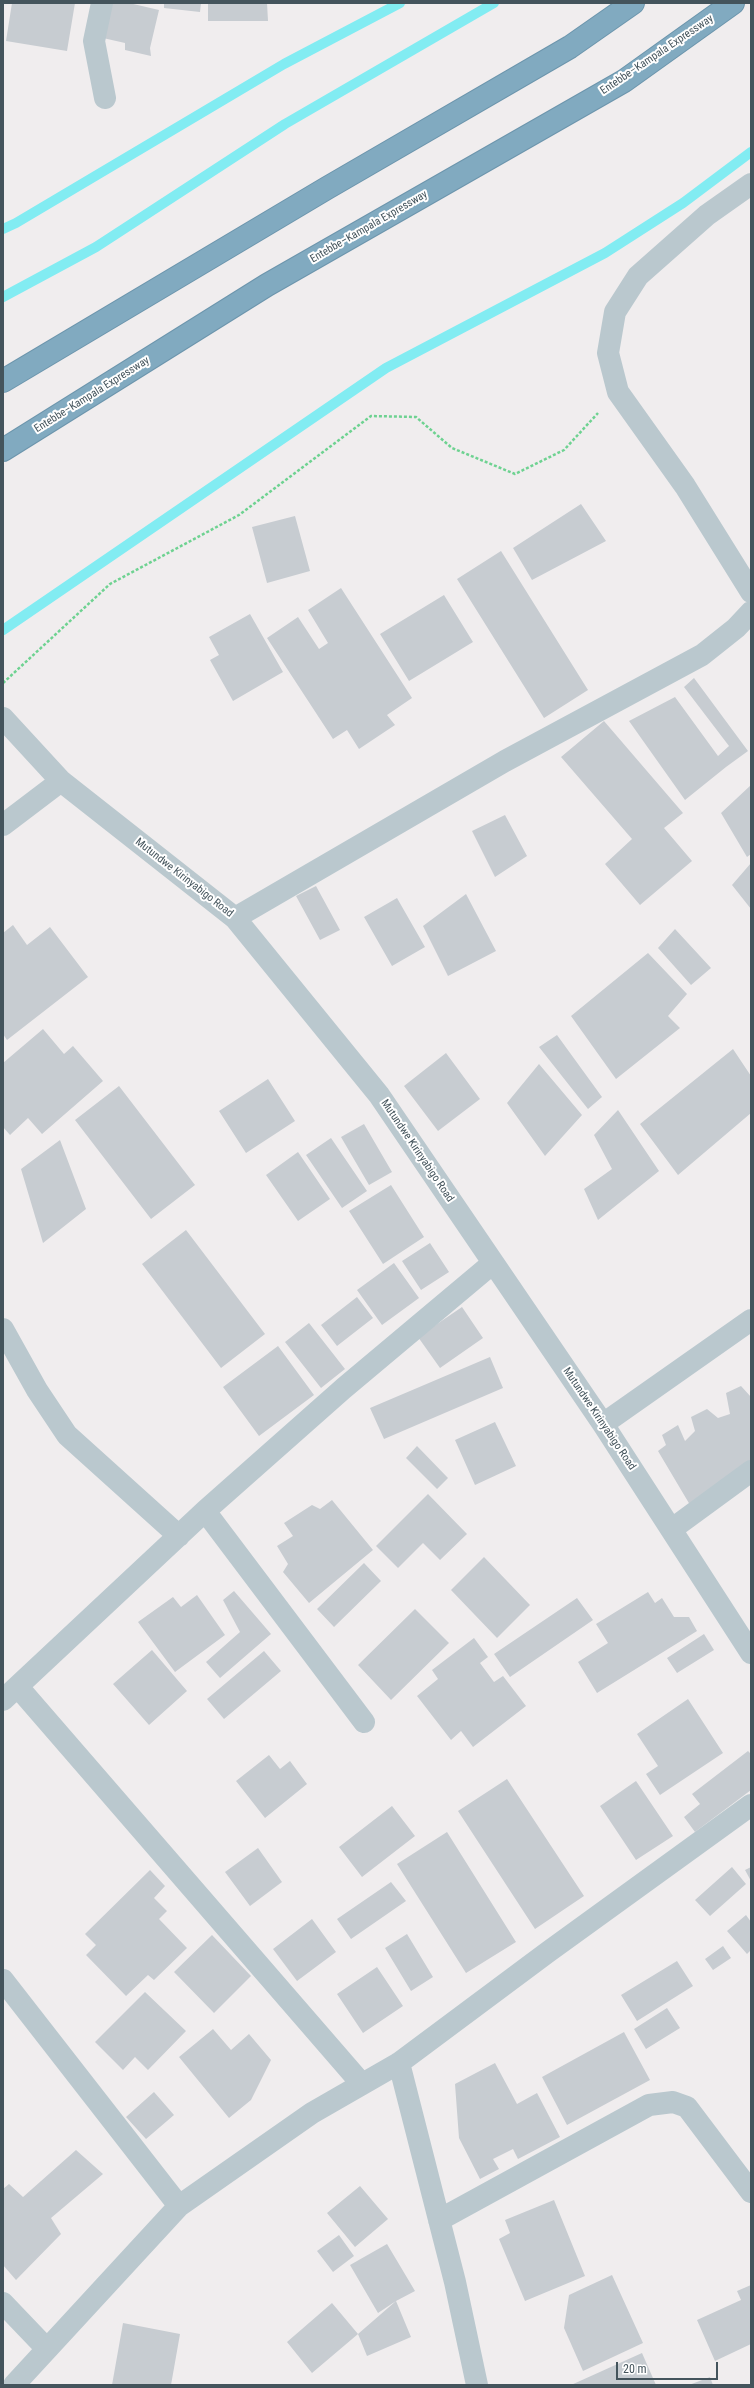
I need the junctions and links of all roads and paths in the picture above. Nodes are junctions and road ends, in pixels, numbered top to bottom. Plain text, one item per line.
1 (102, 3) edge
2 (633, 3) edge
3 (733, 3) edge
4 (105, 98) dead end
5 (751, 184) edge
6 (3, 381) edge
7 (618, 392) junction
8 (3, 450) edge
9 (751, 592) edge
10 (751, 612) edge
11 (3, 683) edge
12 (3, 718) edge
13 (61, 782) junction
14 (3, 825) edge
15 (234, 918) junction
16 (493, 1263) junction
17 (751, 1320) edge
18 (3, 1329) edge
19 (603, 1424) junction
20 (751, 1471) edge
21 (205, 1511) junction
22 (672, 1529) junction
23 (179, 1536) junction
24 (751, 1653) edge
25 (10, 1693) edge
26 (364, 1722) dead end
27 (751, 1805) edge
28 (3, 1980) edge
29 (399, 2063) junction
30 (361, 2083) junction
31 (751, 2192) edge
32 (179, 2206) junction
33 (439, 2220) junction
34 (3, 2303) edge
35 (46, 2348) junction
36 (14, 2385) edge
37 (476, 2385) edge

1 - 4 street
2 - 6 highway
3 - 8 highway, Entebbe–Kampala Expressway
5 - 7 street
7 - 9 street
7 - 11 path
10 - 15 street
12 - 13 street, Mutundwe Kirinyabigo Road
13 - 14 street
13 - 15 street, Mutundwe Kirinyabigo Road
15 - 16 street, Mutundwe Kirinyabigo Road
16 - 19 street, Mutundwe Kirinyabigo Road
16 - 21 street
17 - 19 street
18 - 23 street
19 - 22 street, Mutundwe Kirinyabigo Road
20 - 22 street
21 - 23 street
21 - 26 street
22 - 24 street, Mutundwe Kirinyabigo Road
23 - 25 street
25 - 30 street
27 - 29 street
28 - 32 street
29 - 30 street
29 - 33 street
30 - 32 street
31 - 33 street
32 - 35 street
33 - 37 street
34 - 35 street
35 - 36 street

